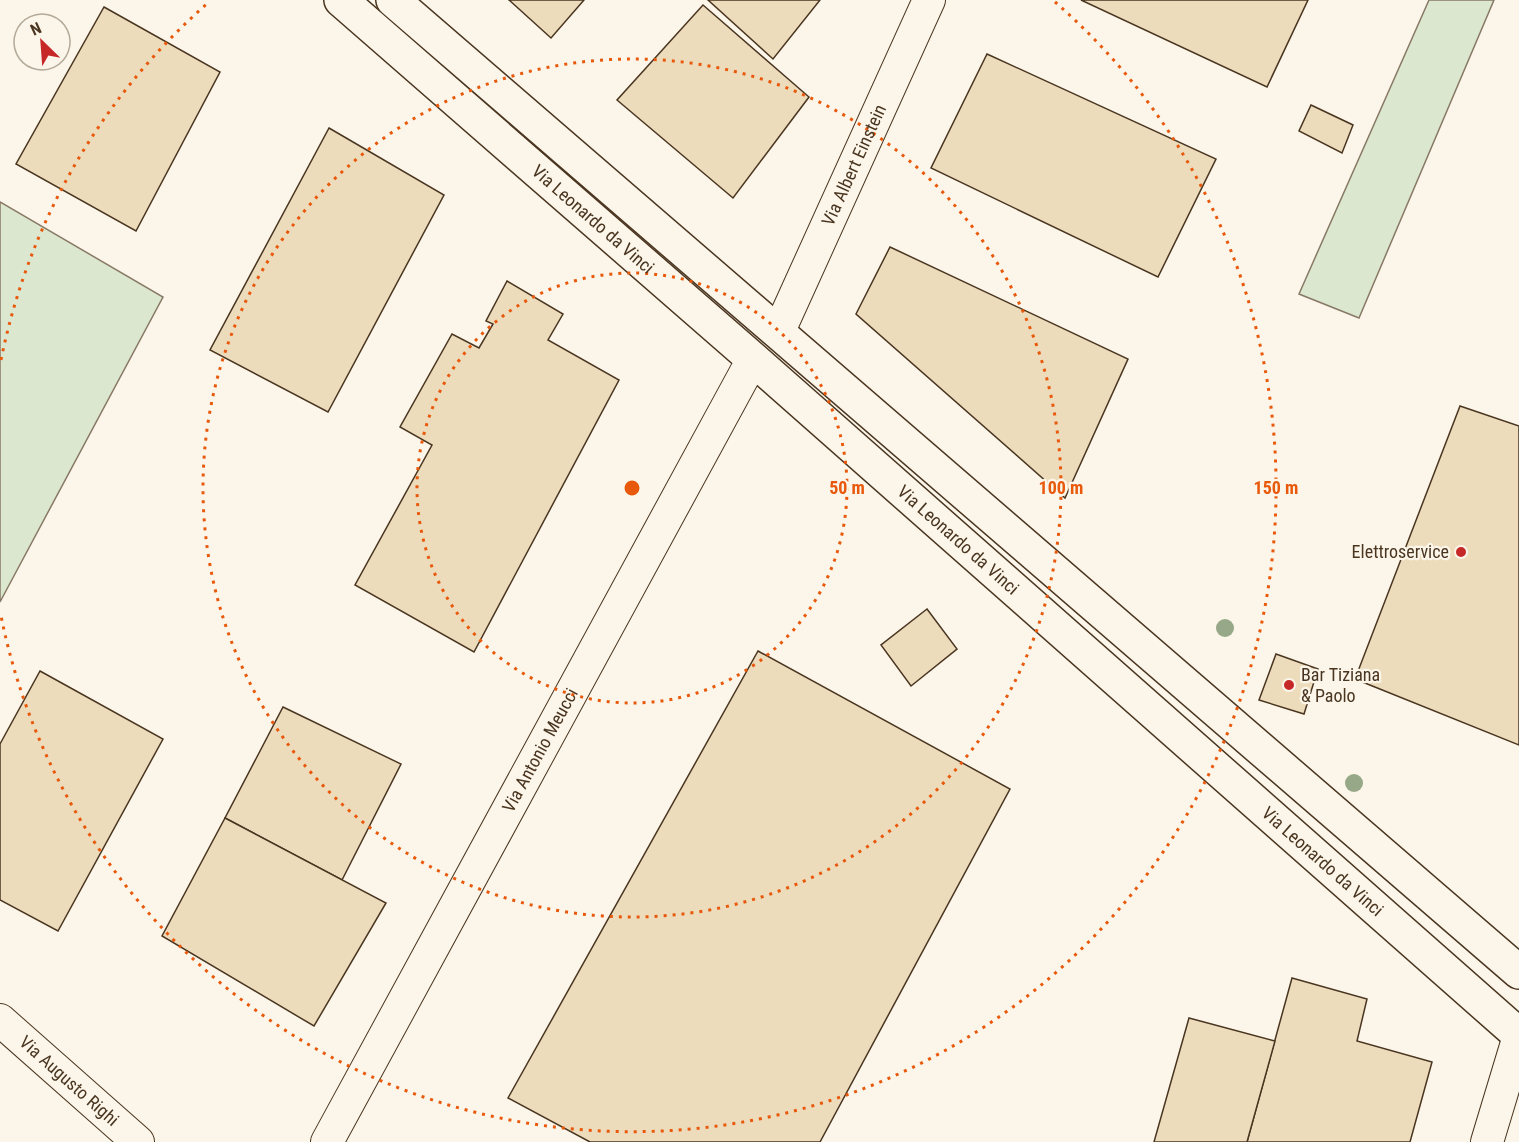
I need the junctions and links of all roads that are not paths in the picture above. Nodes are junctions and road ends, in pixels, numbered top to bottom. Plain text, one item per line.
1 (341, 0) edge
2 (393, 0) edge
3 (929, 0) edge
4 (779, 331) junction
5 (753, 359) junction
6 (1519, 972) edge
7 (0, 1020) edge
8 (1519, 1035) edge
9 (138, 1142) edge
10 (327, 1142) edge
11 (1487, 1142) edge

1 - 5 main road, Via Leonardo da Vinci
2 - 4 main road, Via Leonardo da Vinci
3 - 4 street, Via Albert Einstein
4 - 6 main road, Via Leonardo da Vinci
5 - 8 main road, Via Leonardo da Vinci
5 - 10 street, Via Antonio Meucci
7 - 9 street, Via Augusto Righi
8 - 11 street

